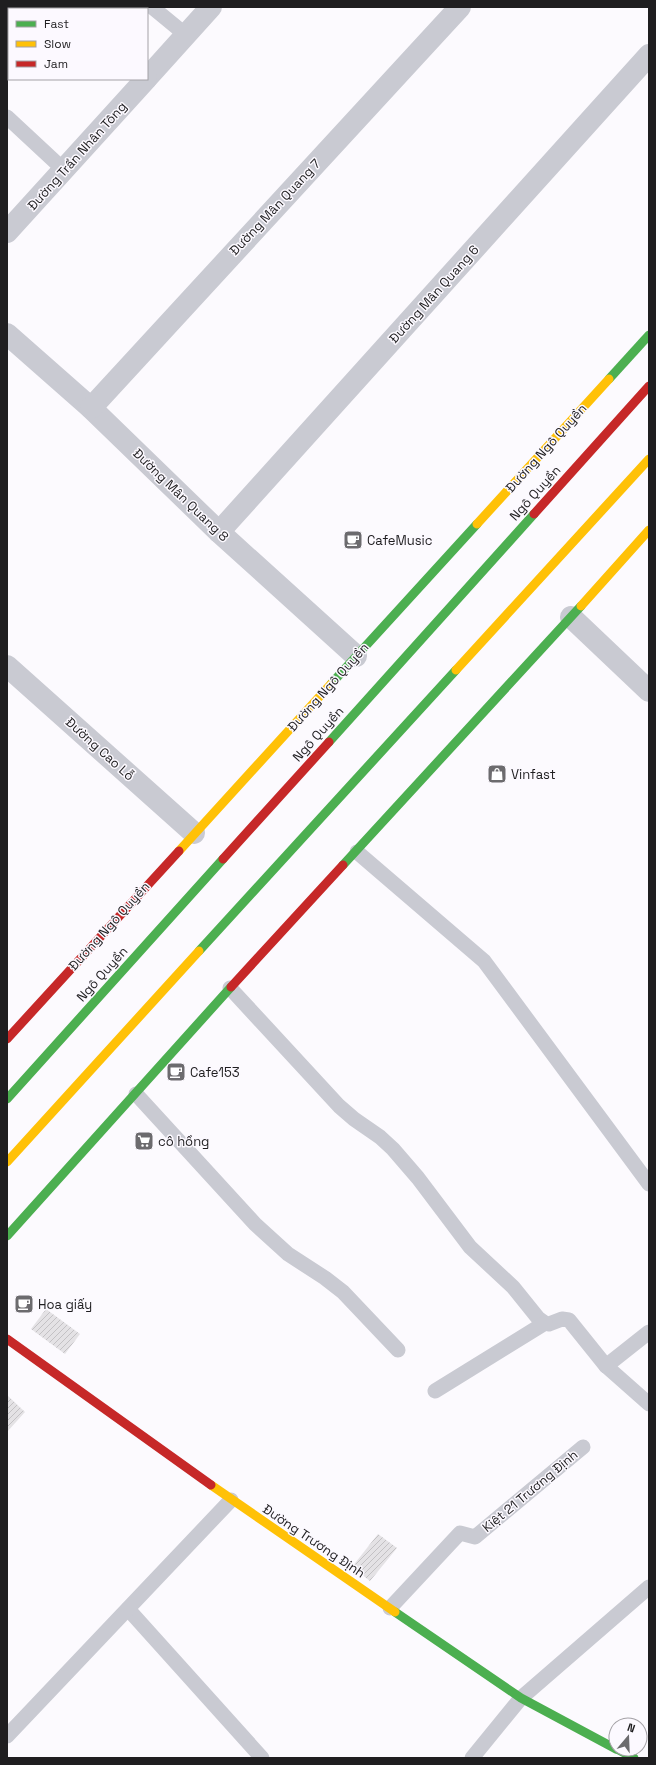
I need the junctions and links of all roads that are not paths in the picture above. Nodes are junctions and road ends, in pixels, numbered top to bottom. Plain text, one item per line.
1 (152, 7) edge
2 (211, 7) edge
3 (460, 7) edge
4 (186, 35) junction
5 (649, 55) edge
6 (148, 78) edge
7 (146, 80) edge
8 (7, 117) edge
9 (64, 170) junction
10 (7, 232) edge
11 (7, 334) edge
12 (649, 335) edge
13 (649, 386) edge
14 (91, 408) junction
15 (649, 459) edge
16 (219, 532) junction
17 (647, 537) edge
18 (571, 617) junction
19 (356, 656) junction
20 (11, 678) edge
21 (649, 691) edge
22 (194, 833) junction
23 (356, 852) junction
24 (230, 988) junction
25 (7, 1039) edge
26 (136, 1094) junction
27 (7, 1099) edge
28 (7, 1162) edge
29 (649, 1184) edge
30 (7, 1236) edge
31 (545, 1323) junction
32 (649, 1332) edge
33 (7, 1339) edge
34 (398, 1350) dead end
35 (606, 1366) junction
36 (435, 1391) dead end
37 (649, 1404) edge
38 (583, 1447) dead end
39 (231, 1500) junction
40 (649, 1587) edge
41 (390, 1608) junction
42 (128, 1609) junction
43 (521, 1698) junction
44 (7, 1736) edge
45 (608, 1745) edge
46 (262, 1758) edge
47 (472, 1758) edge

1 - 4 lane
2 - 4 street, Đường Trần Nhân Tông
3 - 14 street, Đường Mân Quang 7
4 - 6 street, Đường Trần Nhân Tông
5 - 16 street, Đường Mân Quang 6
7 - 9 street, Đường Trần Nhân Tông
8 - 9 lane
9 - 10 street, Đường Trần Nhân Tông
11 - 14 street, Đường Mân Quang 8
12 - 19 main road, Đường Ngô Quyền
13 - 27 main road, Ngô Quyền
14 - 16 street, Đường Mân Quang 8
15 - 28 main road
16 - 19 street, Đường Mân Quang 8
17 - 18 main road
18 - 21 street
18 - 23 main road
19 - 22 main road, Đường Ngô Quyền
20 - 22 street, Đường Cao Lỗ
22 - 25 main road, Đường Ngô Quyền
23 - 24 main road
23 - 29 lane
24 - 26 main road
24 - 31 lane
26 - 30 main road
26 - 34 lane
31 - 35 lane
31 - 36 lane
32 - 35 lane
33 - 39 main road, Đường Trương Định
35 - 37 lane
38 - 41 lane, Kiệt 21 Trương Định
39 - 41 main road, Đường Trương Định
39 - 42 lane
40 - 43 lane
41 - 43 main road, Đường Trương Định
42 - 44 lane
42 - 46 lane
43 - 45 main road, Đường Trương Định
43 - 47 lane

